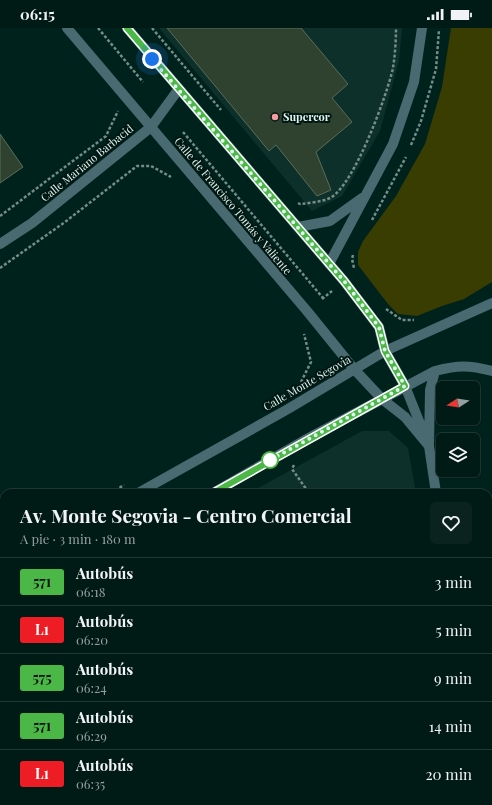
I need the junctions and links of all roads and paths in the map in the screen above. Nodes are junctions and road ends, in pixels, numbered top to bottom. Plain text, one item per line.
1 (67, 28) edge
2 (98, 28) edge
3 (127, 28) edge
4 (396, 28) edge
5 (422, 28) edge
6 (439, 28) edge
7 (144, 82) dead end
8 (178, 90) junction
9 (119, 108) dead end
10 (151, 127) junction
11 (183, 132) dead end
12 (176, 182) dead end
13 (364, 197) junction
14 (300, 204) dead end
15 (0, 216) edge
16 (370, 223) dead end
17 (298, 227) junction
18 (0, 244) edge
19 (355, 248) dead end
20 (329, 264) junction
21 (0, 268) edge
22 (344, 281) junction
23 (323, 298) junction
24 (492, 302) edge
25 (385, 308) dead end
26 (307, 311) junction
27 (416, 320) dead end
28 (303, 330) dead end
29 (385, 351) junction
30 (354, 369) junction
31 (435, 371) junction
32 (492, 371) edge
33 (297, 386) dead end
34 (405, 386) junction
35 (382, 399) junction
36 (305, 440) junction
37 (429, 446) junction
38 (129, 481) dead end
39 (117, 489) edge
40 (145, 489) edge
41 (220, 489) edge
42 (306, 489) edge
43 (435, 489) edge

1 - 10 street, Calle de Francisco Tomás y Valiente
2 - 7 path
3 - 8 street
4 - 14 path
5 - 13 street
6 - 16 path
8 - 10 street, Calle Mariano Barbacid
8 - 17 street
9 - 15 path
10 - 18 street, Calle Mariano Barbacid
10 - 26 street, Calle de Francisco Tomás y Valiente
11 - 23 path
12 - 21 path
13 - 17 street
13 - 20 street
17 - 20 street
19 - 22 path
20 - 22 street
22 - 23 path
22 - 29 street
23 - 26 path
24 - 29 street, Calle Monte Segovia
25 - 27 path
26 - 30 street, Calle de Francisco Tomás y Valiente
28 - 33 path
29 - 30 street, Calle Monte Segovia
29 - 34 street
30 - 35 street, Calle de Francisco Tomás y Valiente
30 - 40 street, Calle Monte Segovia
31 - 32 street
31 - 34 street
31 - 37 street
34 - 35 street
34 - 37 street
35 - 36 street
35 - 37 street, Calle de Francisco Tomás y Valiente
36 - 41 street
36 - 42 path
37 - 43 street
38 - 39 path

